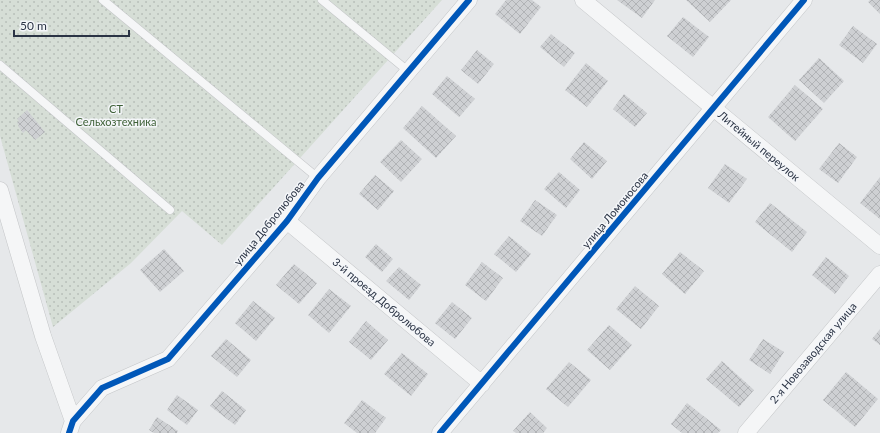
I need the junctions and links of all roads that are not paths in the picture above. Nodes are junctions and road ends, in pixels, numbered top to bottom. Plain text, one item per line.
1 (103, 0) edge
2 (322, 0) edge
3 (469, 0) edge
4 (583, 0) edge
5 (804, 0) edge
6 (0, 65) edge
7 (408, 71) junction
8 (714, 108) junction
9 (318, 178) junction
10 (0, 190) edge
11 (170, 210) dead end
12 (286, 221) junction
13 (880, 246) edge
14 (880, 274) edge
15 (482, 384) junction
16 (71, 427) edge
17 (440, 433) edge
18 (746, 433) edge

1 - 9 lane
2 - 7 lane
3 - 7 street, улица Добролюбова
4 - 8 street, Литейный переулок
5 - 8 street, улица Ломоносова
6 - 11 lane
7 - 9 street, улица Добролюбова
8 - 13 street, Литейный переулок
8 - 15 street, улица Ломоносова
9 - 12 street, улица Добролюбова
10 - 16 street
12 - 15 street, 3-й проезд Добролюбова
12 - 16 street, улица Добролюбова
14 - 18 street, 2-я Новозаводская улица
15 - 17 street, улица Ломоносова

